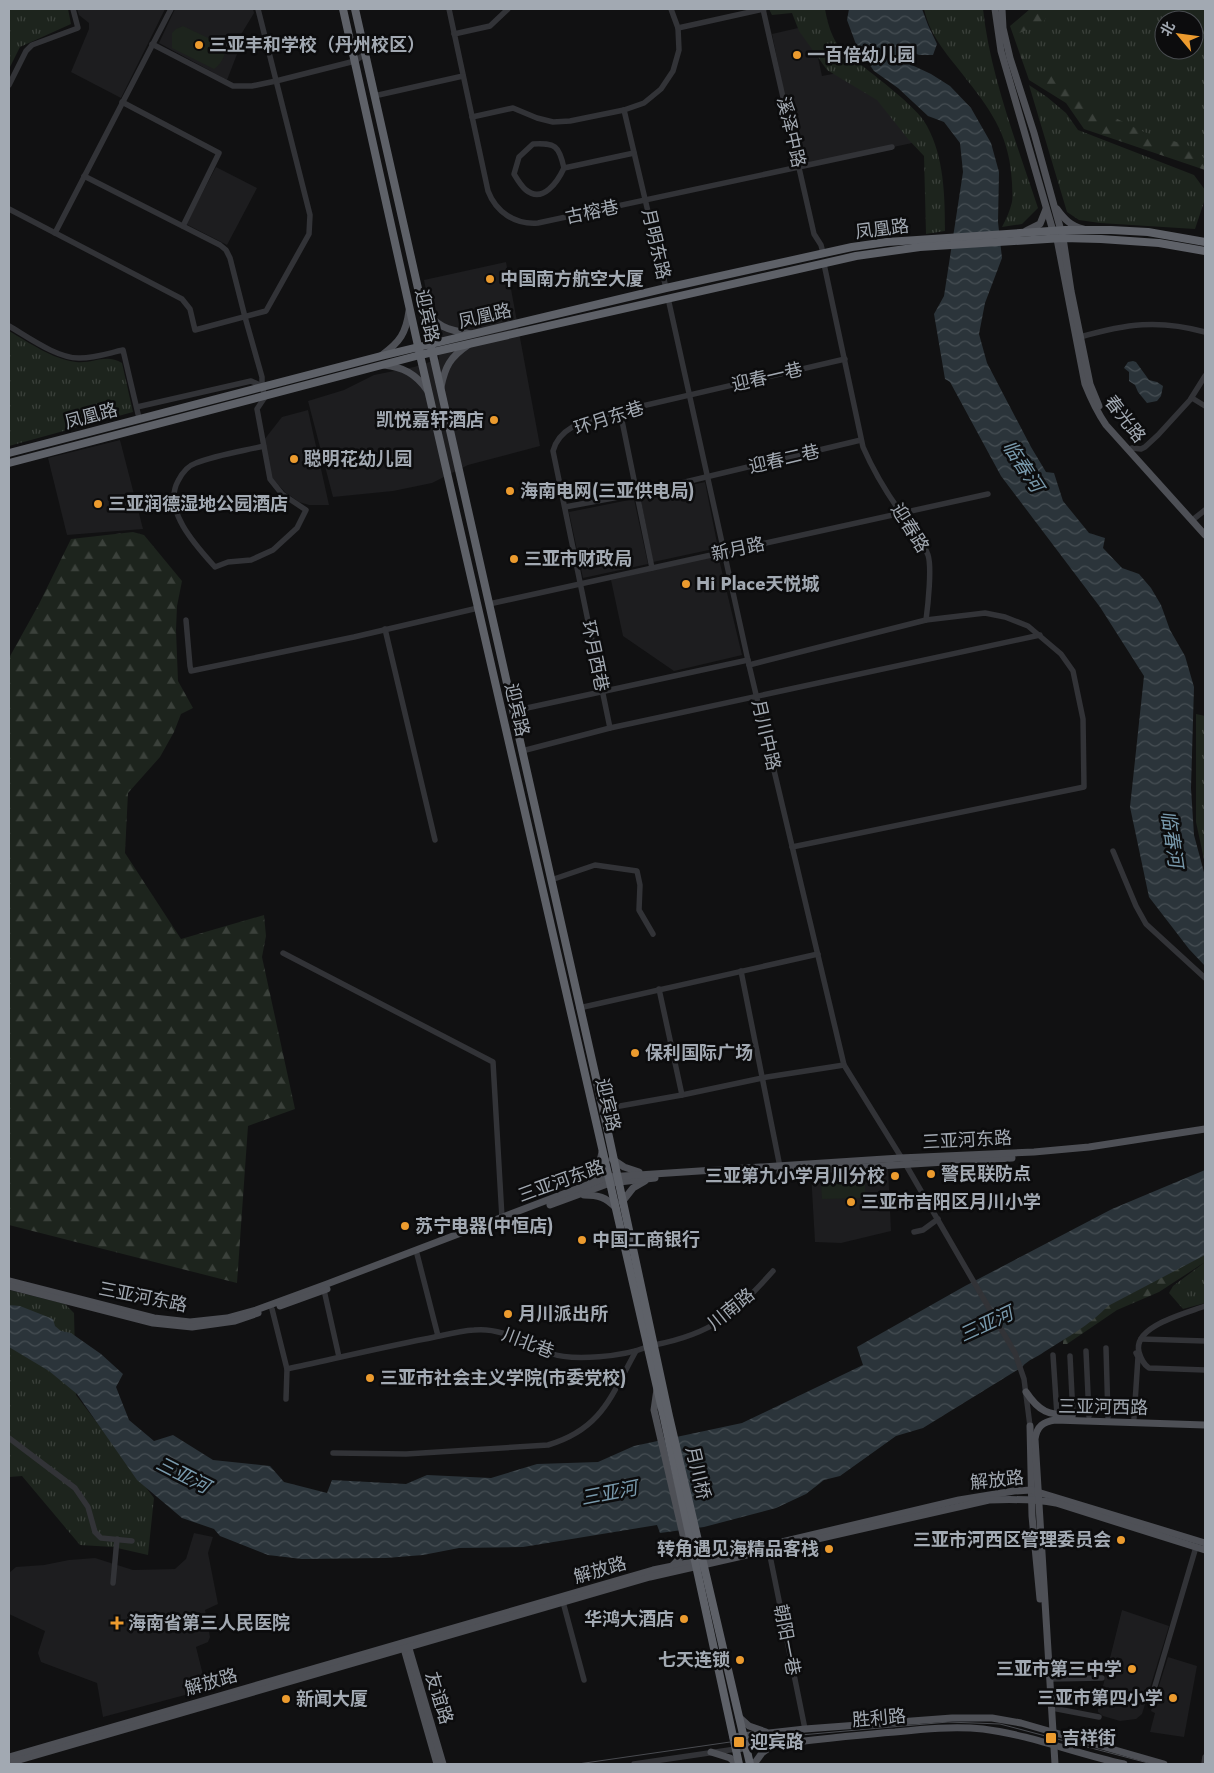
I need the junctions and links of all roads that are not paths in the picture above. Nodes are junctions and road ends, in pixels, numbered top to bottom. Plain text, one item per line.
1 (73, 9) edge
2 (170, 9) edge
3 (258, 9) edge
4 (343, 9) edge
5 (355, 9) edge
6 (449, 9) edge
7 (508, 9) edge
8 (671, 9) edge
9 (763, 9) edge
10 (995, 9) edge
11 (1002, 9) edge
12 (678, 28) junction
13 (454, 34) junction
14 (362, 43) junction
15 (152, 44) junction
16 (351, 46) junction
17 (365, 54) junction
18 (354, 61) junction
19 (463, 76) junction
20 (276, 81) junction
21 (370, 81) junction
22 (359, 82) junction
23 (9, 85) edge
24 (374, 96) junction
25 (122, 102) junction
26 (624, 110) junction
27 (472, 117) junction
28 (892, 147) dead end
29 (634, 153) junction
30 (799, 167) junction
31 (564, 168) junction
32 (84, 176) junction
33 (645, 200) junction
34 (1054, 204) junction
35 (1046, 206) junction
36 (9, 210) edge
37 (183, 226) junction
38 (1086, 230) junction
39 (55, 233) junction
40 (1022, 233) junction
41 (1059, 235) junction
42 (1010, 238) junction
43 (1205, 242) edge
44 (1205, 251) edge
45 (823, 253) junction
46 (824, 264) junction
47 (666, 288) junction
48 (668, 298) junction
49 (421, 304) junction
50 (410, 305) junction
51 (245, 317) junction
52 (9, 326) edge
53 (1205, 332) edge
54 (474, 334) junction
55 (1080, 337) junction
56 (470, 344) junction
57 (431, 348) junction
58 (419, 351) junction
59 (381, 356) junction
60 (845, 359) junction
61 (384, 365) junction
62 (1205, 376) edge
63 (262, 386) junction
64 (440, 390) junction
65 (428, 392) junction
66 (689, 395) junction
67 (265, 397) junction
68 (1192, 398) junction
69 (1205, 406) edge
70 (137, 407) junction
71 (620, 411) junction
72 (139, 418) junction
73 (861, 440) junction
74 (264, 446) junction
75 (1132, 448) junction
76 (9, 453) edge
77 (9, 463) edge
78 (707, 476) junction
79 (637, 493) junction
80 (988, 494) dead end
81 (565, 507) junction
82 (1205, 510) edge
83 (901, 513) junction
84 (1195, 518) junction
85 (1205, 529) edge
86 (1205, 535) edge
87 (724, 552) junction
88 (652, 568) junction
89 (580, 584) junction
90 (489, 604) junction
91 (478, 608) junction
92 (186, 620) dead end
93 (926, 620) junction
94 (386, 629) junction
95 (1040, 635) junction
96 (748, 662) junction
97 (603, 691) junction
98 (757, 696) junction
99 (513, 711) junction
100 (610, 728) junction
101 (522, 751) junction
102 (435, 840) dead end
103 (792, 848) junction
104 (1113, 851) dead end
105 (551, 880) junction
106 (653, 934) dead end
107 (283, 953) dead end
108 (818, 954) junction
109 (741, 971) junction
110 (1205, 978) edge
111 (659, 989) junction
112 (579, 1008) junction
113 (844, 1065) junction
114 (762, 1078) junction
115 (682, 1096) junction
116 (602, 1109) junction
117 (1205, 1129) edge
118 (1205, 1133) edge
119 (602, 1149) junction
120 (900, 1158) junction
121 (612, 1159) junction
122 (906, 1165) junction
123 (780, 1167) junction
124 (649, 1176) junction
125 (613, 1180) junction
126 (588, 1185) junction
127 (579, 1195) junction
128 (622, 1202) junction
129 (616, 1208) junction
130 (502, 1218) junction
131 (938, 1219) junction
132 (914, 1232) dead end
133 (417, 1254) junction
134 (773, 1271) dead end
135 (9, 1281) edge
136 (9, 1286) edge
137 (324, 1290) junction
138 (1205, 1306) edge
139 (272, 1309) junction
140 (438, 1336) junction
141 (1141, 1339) junction
142 (1205, 1341) edge
143 (651, 1346) junction
144 (1106, 1348) dead end
145 (1134, 1348) dead end
146 (636, 1351) junction
147 (1086, 1351) dead end
148 (1052, 1354) dead end
149 (1070, 1356) dead end
150 (340, 1358) junction
151 (287, 1370) junction
152 (1205, 1370) edge
153 (1026, 1389) junction
154 (286, 1399) dead end
155 (1057, 1415) junction
156 (1073, 1416) junction
157 (1089, 1416) junction
158 (663, 1417) junction
159 (1108, 1417) junction
160 (1134, 1418) junction
161 (1205, 1420) edge
162 (1205, 1425) edge
163 (1030, 1426) joint
164 (9, 1438) edge
165 (333, 1453) dead end
166 (1035, 1495) junction
167 (690, 1538) junction
168 (117, 1540) junction
169 (132, 1541) dead end
170 (1205, 1543) edge
171 (1196, 1547) junction
172 (1205, 1550) edge
173 (770, 1551) junction
174 (699, 1563) junction
175 (673, 1565) junction
176 (113, 1583) dead end
177 (563, 1602) junction
178 (405, 1645) junction
179 (1102, 1678) dead end
180 (1050, 1679) junction
181 (584, 1680) dead end
182 (1152, 1696) dead end
183 (1052, 1708) junction
184 (738, 1716) junction
185 (1099, 1718) dead end
186 (805, 1729) junction
187 (1051, 1731) junction
188 (769, 1733) junction
189 (743, 1736) junction
190 (733, 1737) junction
191 (774, 1745) junction
192 (1052, 1745) junction
193 (746, 1748) junction
194 (736, 1749) junction
195 (711, 1752) junction
196 (9, 1756) edge
197 (1205, 1757) edge
198 (9, 1763) edge
199 (437, 1764) edge
200 (443, 1764) edge
201 (634, 1764) edge
202 (738, 1764) edge
203 (750, 1764) edge
204 (754, 1764) edge
205 (1051, 1764) edge
206 (1055, 1764) edge
207 (1124, 1764) edge
208 (1164, 1764) edge
209 (1204, 1764) edge

1 - 23 street
2 - 15 street
3 - 20 street
4 - 16 highway, 迎宾路
5 - 14 highway, 迎宾路
6 - 13 street, 古榕巷
7 - 13 street
8 - 12 street
9 - 12 street
9 - 30 street, 溪泽中路
10 - 35 main road
11 - 34 main road
12 - 26 street
13 - 19 street, 古榕巷
14 - 16 highway
14 - 17 highway, 迎宾路
15 - 20 street
15 - 25 street
16 - 18 highway, 迎宾路
17 - 18 street
17 - 21 highway, 迎宾路
18 - 20 street
18 - 21 highway
18 - 22 highway, 迎宾路
19 - 24 street
19 - 27 street, 古榕巷
20 - 51 street
21 - 22 highway
21 - 24 highway, 迎宾路
22 - 50 highway, 迎宾路
24 - 49 highway, 迎宾路
25 - 32 street
25 - 37 street
26 - 27 street
26 - 29 street, 月明东路
27 - 33 street, 古榕巷
28 - 30 street, 古榕巷
29 - 31 street
29 - 33 street, 月明东路
30 - 33 street, 古榕巷
30 - 45 street, 溪泽中路
31 - 31 street
32 - 37 street
32 - 39 street
33 - 47 street, 月明东路
34 - 38 main road
34 - 41 main road
35 - 40 main road
35 - 41 main road
36 - 39 street
37 - 51 street
38 - 41 highway
38 - 43 highway
39 - 51 street
40 - 41 highway
40 - 42 highway
41 - 42 highway
41 - 44 highway
41 - 55 main road, 春光路
41 - 86 main road, 春光路
42 - 45 highway, 凤凰路
42 - 46 highway, 凤凰路
45 - 47 highway, 凤凰路
46 - 48 highway, 凤凰路
46 - 60 street, 迎春路
47 - 54 highway, 凤凰路
48 - 56 highway, 凤凰路
48 - 66 street, 月川中路
49 - 54 main road
49 - 57 highway, 迎宾路
50 - 58 highway, 迎宾路
50 - 59 main road
51 - 63 street
52 - 70 street
53 - 55 street
54 - 57 highway, 凤凰路
55 - 75 main road, 春光路
56 - 57 highway, 凤凰路
56 - 64 main road
57 - 58 highway, 凤凰路
57 - 64 highway, 迎宾路
58 - 59 highway, 凤凰路
58 - 61 highway, 凤凰路
58 - 65 highway, 迎宾路
59 - 63 highway, 凤凰路
60 - 66 street, 迎春一巷
60 - 73 street, 迎春路
61 - 65 main road
61 - 67 highway, 凤凰路
62 - 68 street
63 - 67 street
63 - 70 street
63 - 72 highway, 凤凰路
64 - 90 highway, 迎宾路
65 - 91 highway, 迎宾路
66 - 71 street, 环月东巷
66 - 78 street, 月川中路
67 - 74 street
67 - 77 highway, 凤凰路
68 - 69 street
68 - 75 street
70 - 72 street
71 - 79 street
71 - 81 street, 环月东巷
72 - 76 highway, 凤凰路
73 - 78 street, 迎春二巷
73 - 83 street, 迎春路
74 - 74 street
75 - 84 main road, 春光路
78 - 79 street, 迎春二巷
78 - 87 street, 月川中路
79 - 81 street, 迎春二巷
79 - 88 street
80 - 83 street, 新月路
81 - 89 street, 环月东巷
82 - 84 street
83 - 87 street, 新月路
83 - 93 street, 迎春路
84 - 85 main road, 春光路
87 - 88 street, 新月路
87 - 96 street, 月川中路
88 - 89 street, 新月路
89 - 90 street, 新月路
89 - 97 street, 环月西巷
90 - 99 highway, 迎宾路
91 - 94 street
91 - 119 highway, 迎宾路
92 - 94 street
93 - 95 street
93 - 96 street
94 - 102 street
95 - 98 street
95 - 103 street
96 - 97 street
96 - 98 street, 月川中路
97 - 99 street
97 - 100 street, 环月西巷
98 - 100 street
98 - 103 street, 月川中路
99 - 101 highway, 迎宾路
100 - 101 street
101 - 105 highway, 迎宾路
103 - 108 street, 月川中路
104 - 110 street
105 - 106 street
105 - 112 highway, 迎宾路
107 - 130 street
108 - 109 street
108 - 113 street, 月川中路
109 - 111 street
109 - 114 street
111 - 112 street
111 - 115 street
112 - 116 highway, 迎宾路
113 - 114 street
113 - 120 street, 月川中路
114 - 115 street
114 - 123 street
115 - 116 street
116 - 121 highway, 迎宾路
117 - 120 main road, 三亚河东路
118 - 122 main road, 三亚河东路
119 - 125 highway, 迎宾路
119 - 126 main road
120 - 122 street, 月川中路
120 - 123 main road, 三亚河东路
121 - 124 main road
121 - 125 highway, 迎宾路
122 - 124 main road, 三亚河东路
122 - 131 street, 月川中路
123 - 124 main road, 三亚河东路
124 - 125 main road, 三亚河东路
124 - 128 main road
125 - 126 main road, 三亚河东路
125 - 127 main road, 三亚河东路
125 - 128 highway, 迎宾路
125 - 129 highway, 迎宾路
126 - 130 main road, 三亚河东路
127 - 129 main road
127 - 133 main road, 三亚河东路
128 - 143 highway, 迎宾路
129 - 143 highway, 迎宾路
130 - 135 main road, 三亚河东路
131 - 132 street
131 - 153 street, 月川中路
133 - 137 main road, 三亚河东路
133 - 140 street
134 - 143 street, 川南路
136 - 139 main road, 三亚河东路
137 - 139 main road, 三亚河东路
137 - 150 street
138 - 141 street
139 - 151 street
140 - 146 street, 川北巷
140 - 150 street, 川北巷
141 - 142 street
141 - 152 street
143 - 146 street, 川北巷
143 - 158 highway, 迎宾路
143 - 158 highway, 迎宾路
144 - 159 street
145 - 160 street
146 - 165 street
147 - 157 street
148 - 155 street
149 - 156 street
150 - 151 street, 川北巷
151 - 154 street
153 - 155 main road, 三亚河西路
153 - 163 street, 月川中路
155 - 156 main road, 三亚河西路
156 - 157 main road, 三亚河西路
157 - 159 main road, 三亚河西路
158 - 167 highway, 月川桥
159 - 160 main road, 三亚河西路
160 - 161 main road, 三亚河西路
162 - 166 main road, 三亚河西路
163 - 166 main road
164 - 168 street
166 - 170 main road, 解放路
166 - 171 main road, 解放路
166 - 173 main road, 解放路
166 - 174 main road, 解放路
166 - 180 main road
166 - 187 main road
167 - 174 highway
167 - 175 main road
168 - 169 street
168 - 176 street
171 - 172 main road, 解放路
171 - 182 street
173 - 174 main road, 解放路
173 - 186 street, 朝阳一巷
174 - 175 main road, 解放路
174 - 177 main road, 解放路
174 - 184 highway
174 - 190 highway
175 - 178 main road, 解放路
177 - 178 main road, 解放路
177 - 181 street
178 - 196 main road, 解放路
178 - 198 main road, 解放路
178 - 199 main road, 友谊路
178 - 200 main road, 友谊路
179 - 180 street
180 - 183 main road
183 - 185 street
183 - 187 main road
184 - 188 main road
184 - 189 highway
186 - 187 main road, 胜利路
186 - 188 main road, 胜利路
187 - 192 main road
187 - 208 main road, 胜利路
188 - 189 main road, 胜利路
189 - 190 main road, 胜利路
189 - 193 highway
190 - 194 highway
191 - 192 main road, 胜利路
191 - 193 main road, 胜利路
191 - 204 main road
192 - 205 main road
192 - 206 main road
192 - 207 main road, 胜利路
193 - 194 main road, 胜利路
193 - 203 highway
194 - 195 street, 胜利路
194 - 202 highway
195 - 201 street, 胜利路
195 - 202 main road
197 - 209 street

